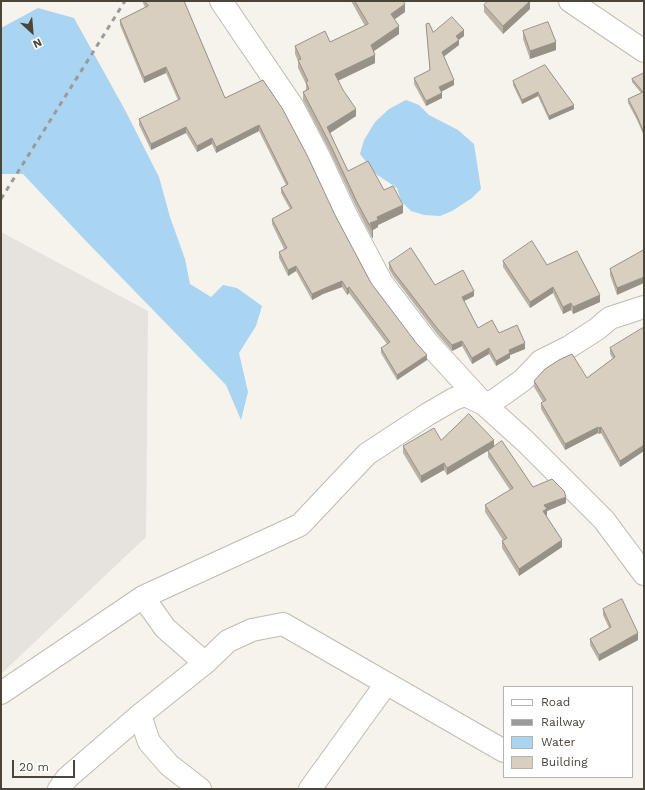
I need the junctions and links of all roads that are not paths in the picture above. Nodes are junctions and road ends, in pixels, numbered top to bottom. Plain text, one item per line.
1 (221, 1) edge
2 (570, 1) edge
3 (644, 51) edge
4 (644, 307) edge
5 (484, 404) junction
6 (644, 574) edge
7 (143, 597) junction
8 (205, 663) junction
9 (386, 684) junction
10 (1, 693) edge
11 (140, 715) junction
12 (503, 750) edge
13 (59, 789) edge
14 (200, 789) edge
15 (310, 789) edge

1 - 5 street
2 - 3 street
4 - 5 street
5 - 6 street
5 - 7 street
7 - 8 street
7 - 10 street
8 - 9 street
8 - 11 street
9 - 12 street
9 - 15 street
11 - 13 street
11 - 14 street

